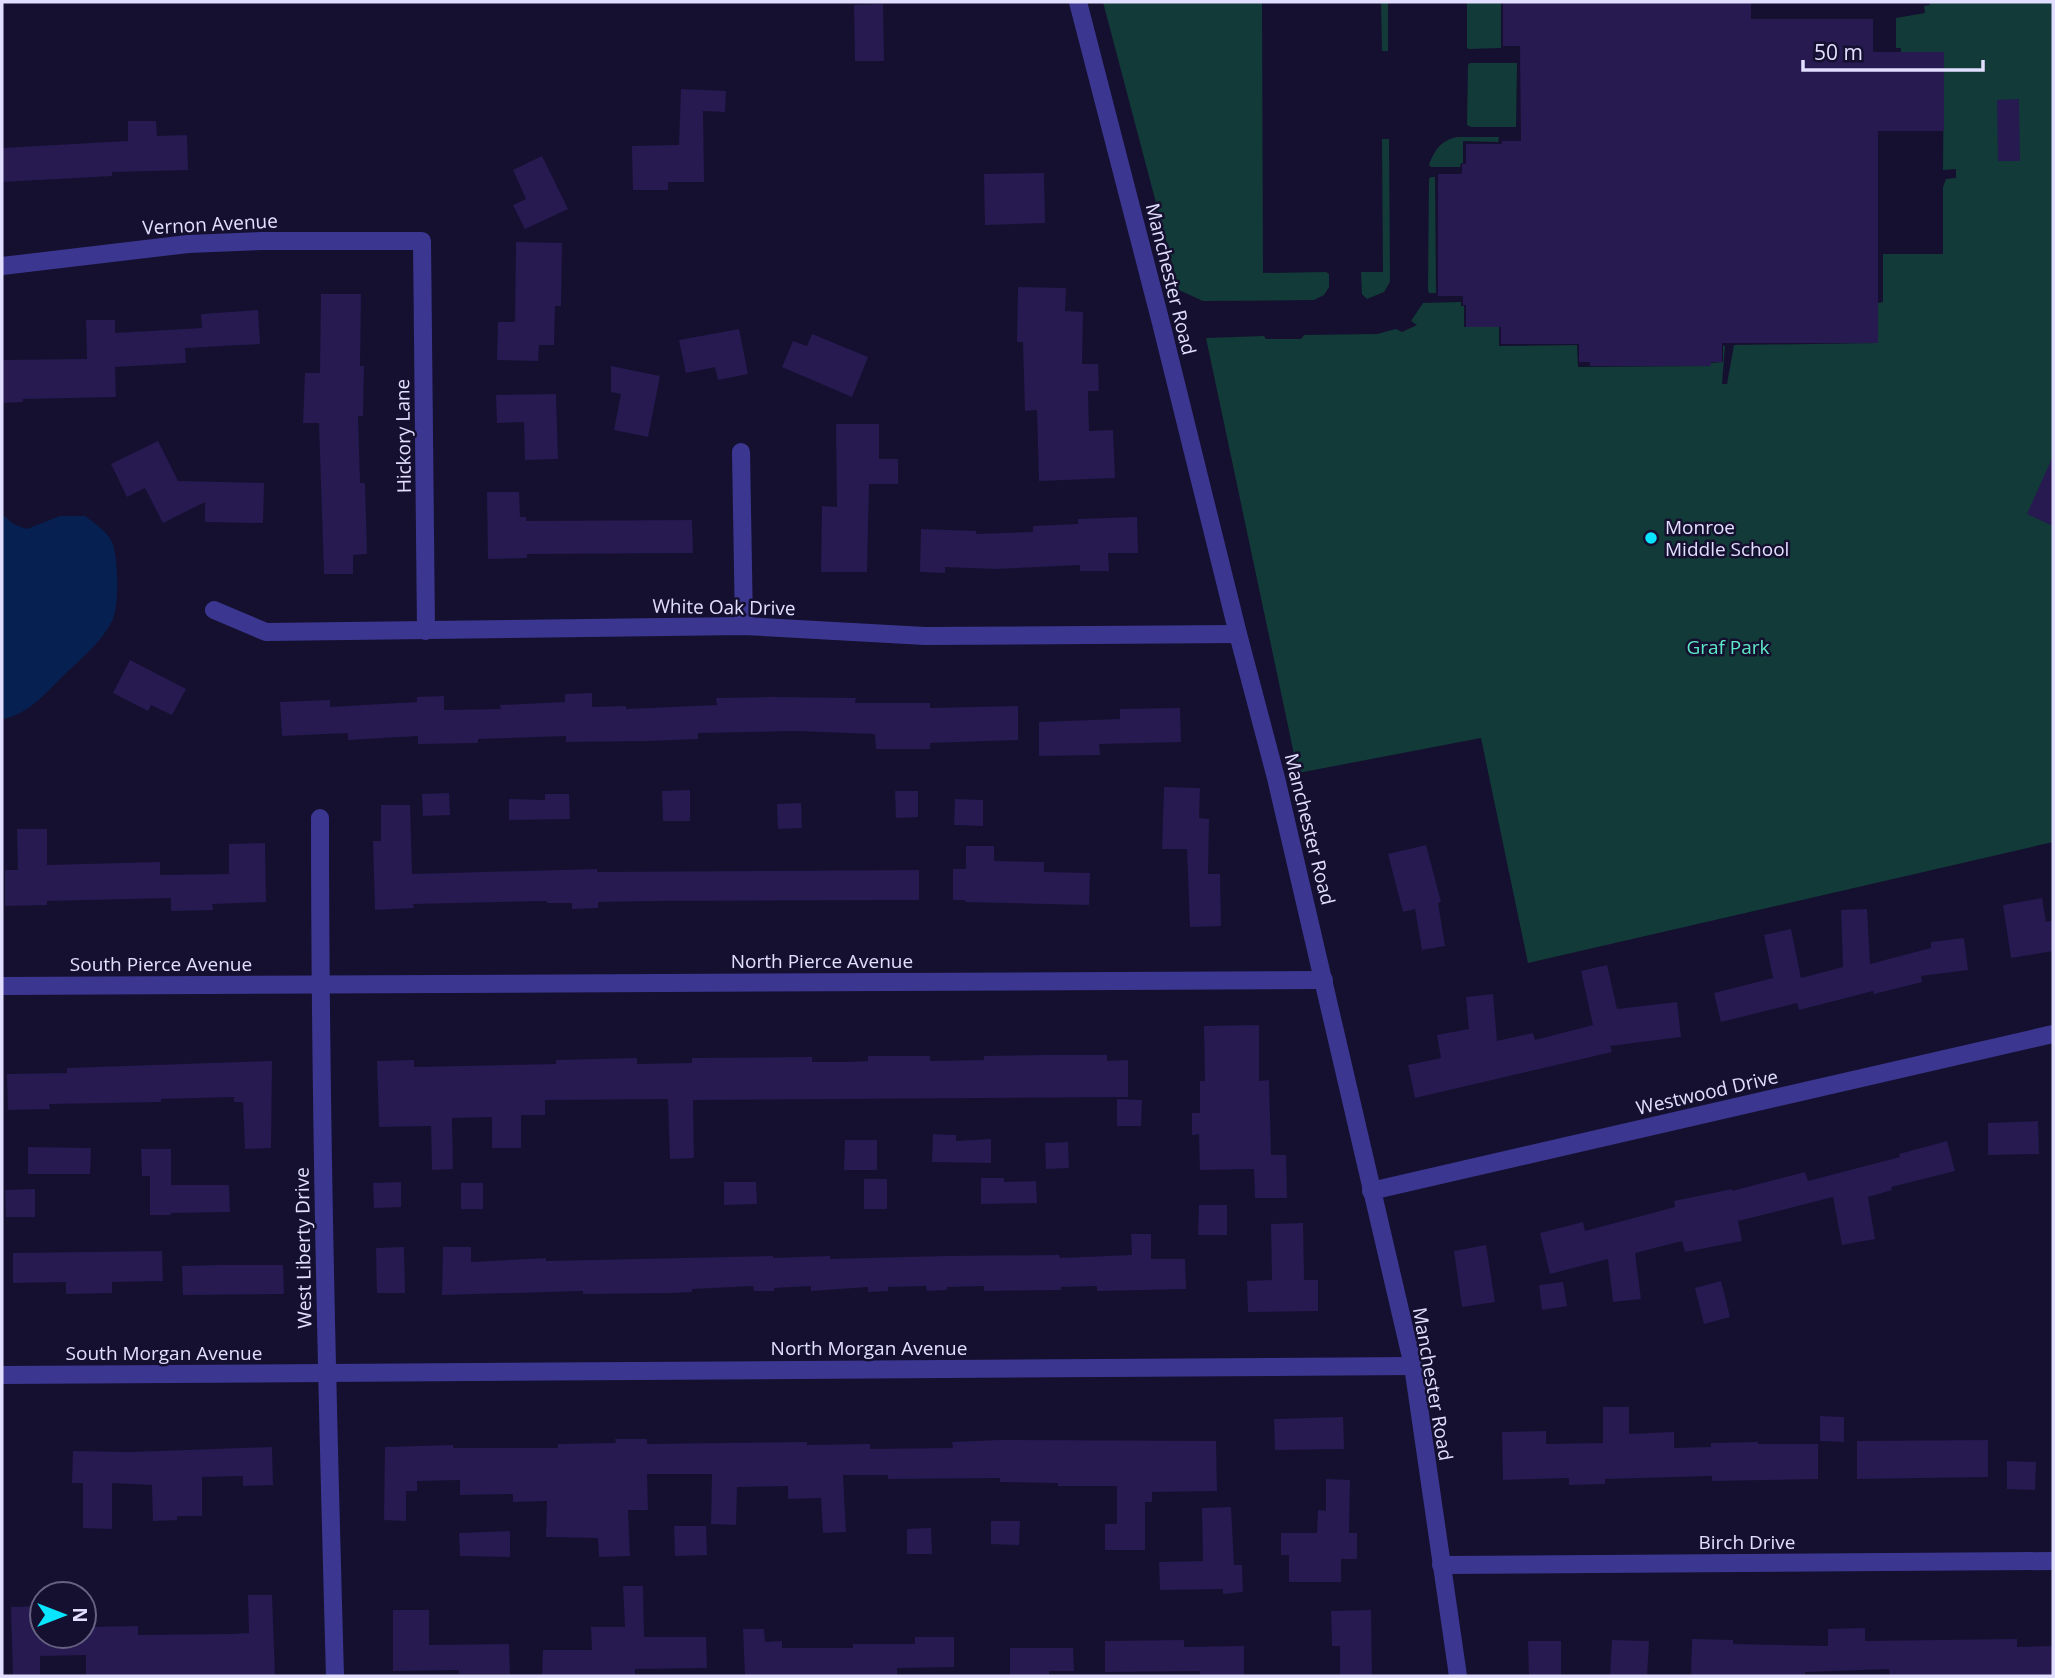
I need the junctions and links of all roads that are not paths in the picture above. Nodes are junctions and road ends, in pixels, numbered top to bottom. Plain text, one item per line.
1 (1077, 2) edge
2 (422, 240) joint
3 (2, 266) edge
4 (741, 452) dead end
5 (214, 610) dead end
6 (744, 626) junction
7 (426, 631) junction
8 (1238, 634) junction
9 (320, 818) dead end
10 (1325, 980) junction
11 (320, 984) junction
12 (2, 986) edge
13 (2053, 1034) edge
14 (1371, 1191) junction
15 (1413, 1366) junction
16 (326, 1372) junction
17 (2, 1375) edge
18 (2053, 1561) edge
19 (1441, 1565) junction
20 (335, 1676) edge
21 (1458, 1676) edge

1 - 8 street, Manchester Road
2 - 3 street, Vernon Avenue
2 - 7 street, Hickory Lane
4 - 6 street
5 - 7 street, White Oak Drive
6 - 7 street, White Oak Drive
6 - 8 street, White Oak Drive
8 - 10 street, Manchester Road
9 - 11 street, West Liberty Drive
10 - 11 street, North Pierce Avenue
10 - 14 street, Manchester Road
11 - 12 street, South Pierce Avenue
11 - 16 street, West Liberty Drive
13 - 14 street, Westwood Drive
14 - 15 street, Manchester Road
15 - 16 street, North Morgan Avenue
15 - 19 street, Manchester Road
16 - 17 street, South Morgan Avenue
16 - 20 street, West Liberty Drive
18 - 19 street, Birch Drive
19 - 21 street, Manchester Road

